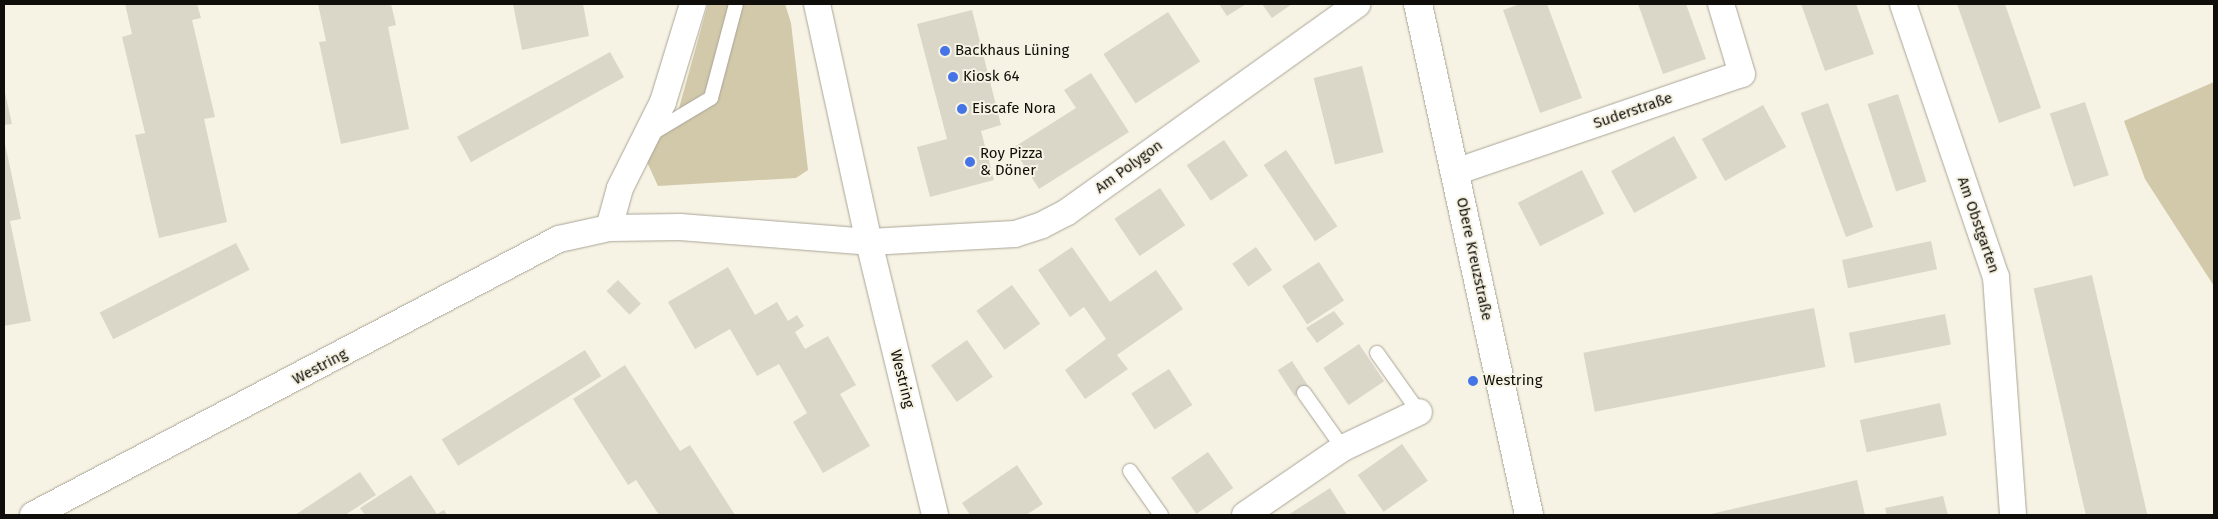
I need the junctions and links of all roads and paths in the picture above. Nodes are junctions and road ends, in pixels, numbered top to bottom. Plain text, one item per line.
1 (693, 4) edge
2 (736, 4) edge
3 (817, 4) edge
4 (1357, 4) edge
5 (1418, 4) edge
6 (1721, 4) edge
7 (1903, 4) edge
8 (645, 137) junction
9 (1454, 172) junction
10 (609, 228) junction
11 (869, 242) junction
12 (1377, 353) dead end
13 (1304, 393) dead end
14 (1419, 412) joint
15 (1343, 448) junction
16 (1130, 471) dead end
17 (33, 515) edge
18 (935, 515) edge
19 (1161, 515) edge
20 (1245, 515) edge
21 (1529, 515) edge
22 (2013, 515) edge

1 - 8 street
2 - 8 lane
3 - 11 street, Westring
4 - 11 street, Am Polygon
5 - 9 street, Obere Kreuzstraße
6 - 9 street, Suderstraße
7 - 22 street, Am Obstgarten
8 - 10 street
9 - 21 street, Obere Kreuzstraße
10 - 11 street, Westring
10 - 17 street, Westring
11 - 18 street, Westring
12 - 14 lane
13 - 15 lane
14 - 15 street
15 - 20 street
16 - 19 lane

